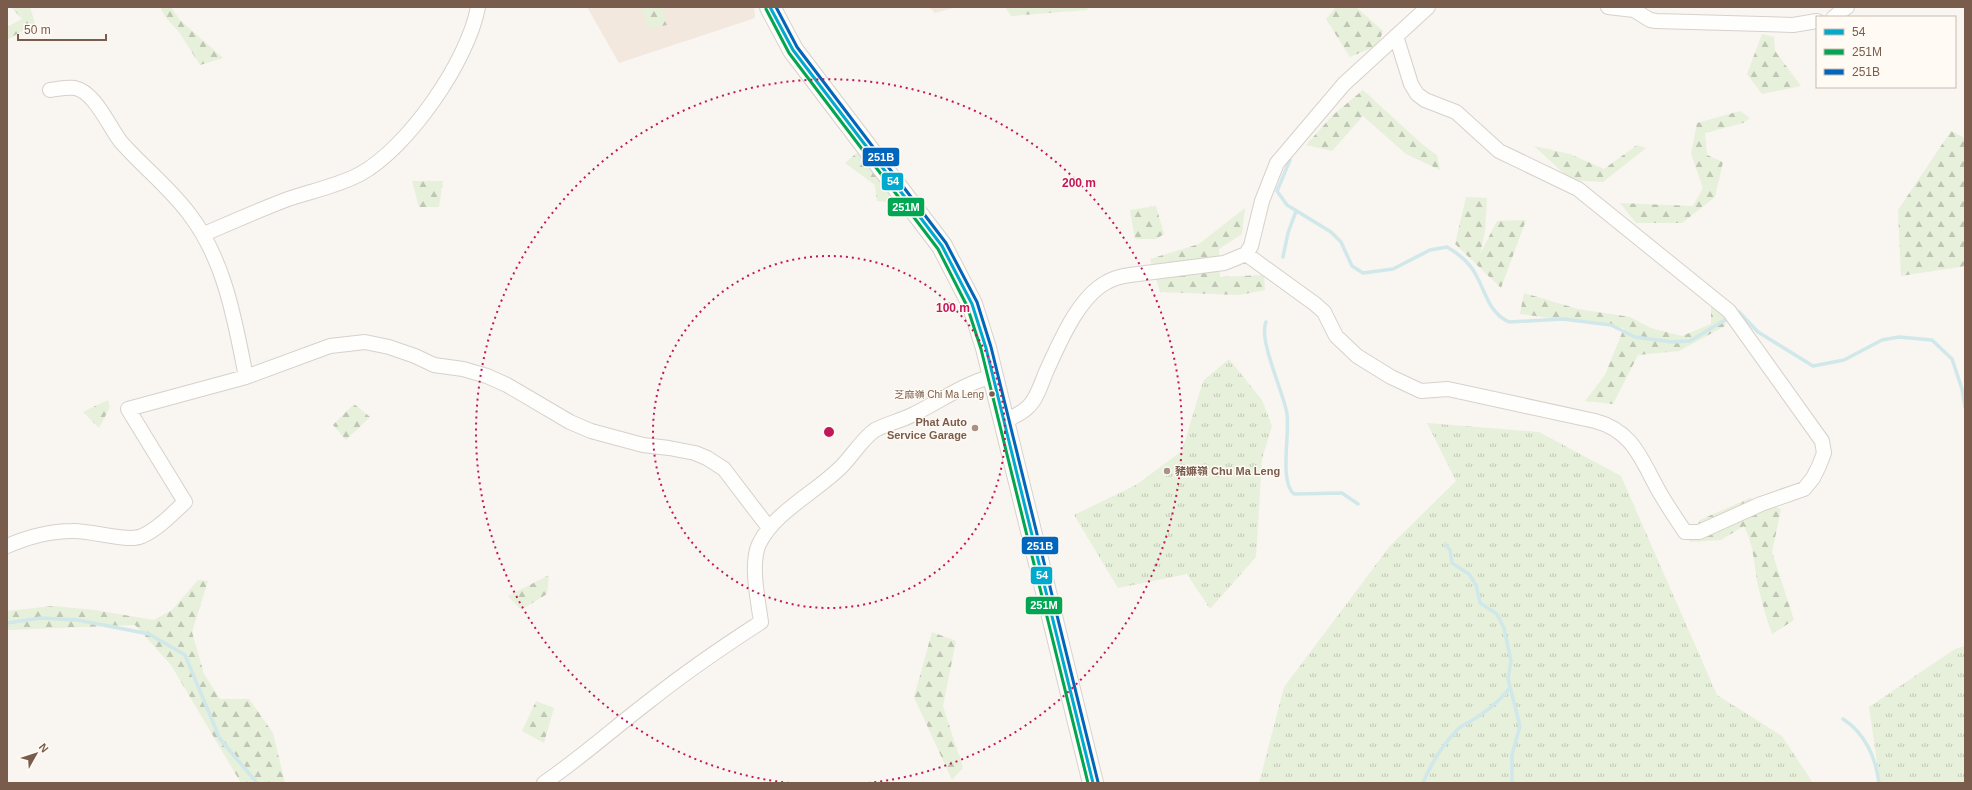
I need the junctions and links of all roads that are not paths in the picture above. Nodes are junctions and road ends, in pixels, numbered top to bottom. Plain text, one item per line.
1 (478, 7) edge
2 (770, 7) edge
3 (1428, 7) edge
4 (1608, 7) edge
5 (1847, 7) edge
6 (1835, 16) edge
7 (1816, 21) edge
8 (1396, 36) junction
9 (50, 90) dead end
10 (204, 234) junction
11 (1246, 254) junction
12 (993, 376) junction
13 (246, 377) junction
14 (1004, 422) junction
15 (769, 528) junction
16 (7, 546) edge
17 (544, 783) edge
18 (1093, 783) edge

1 - 10 street
2 - 12 main road
3 - 8 street
4 - 7 street
5 - 6 street
8 - 11 street
8 - 11 street
9 - 10 street
10 - 13 street
11 - 14 street
12 - 14 main road
12 - 15 street
13 - 15 street
13 - 16 street
14 - 18 main road
15 - 17 street

